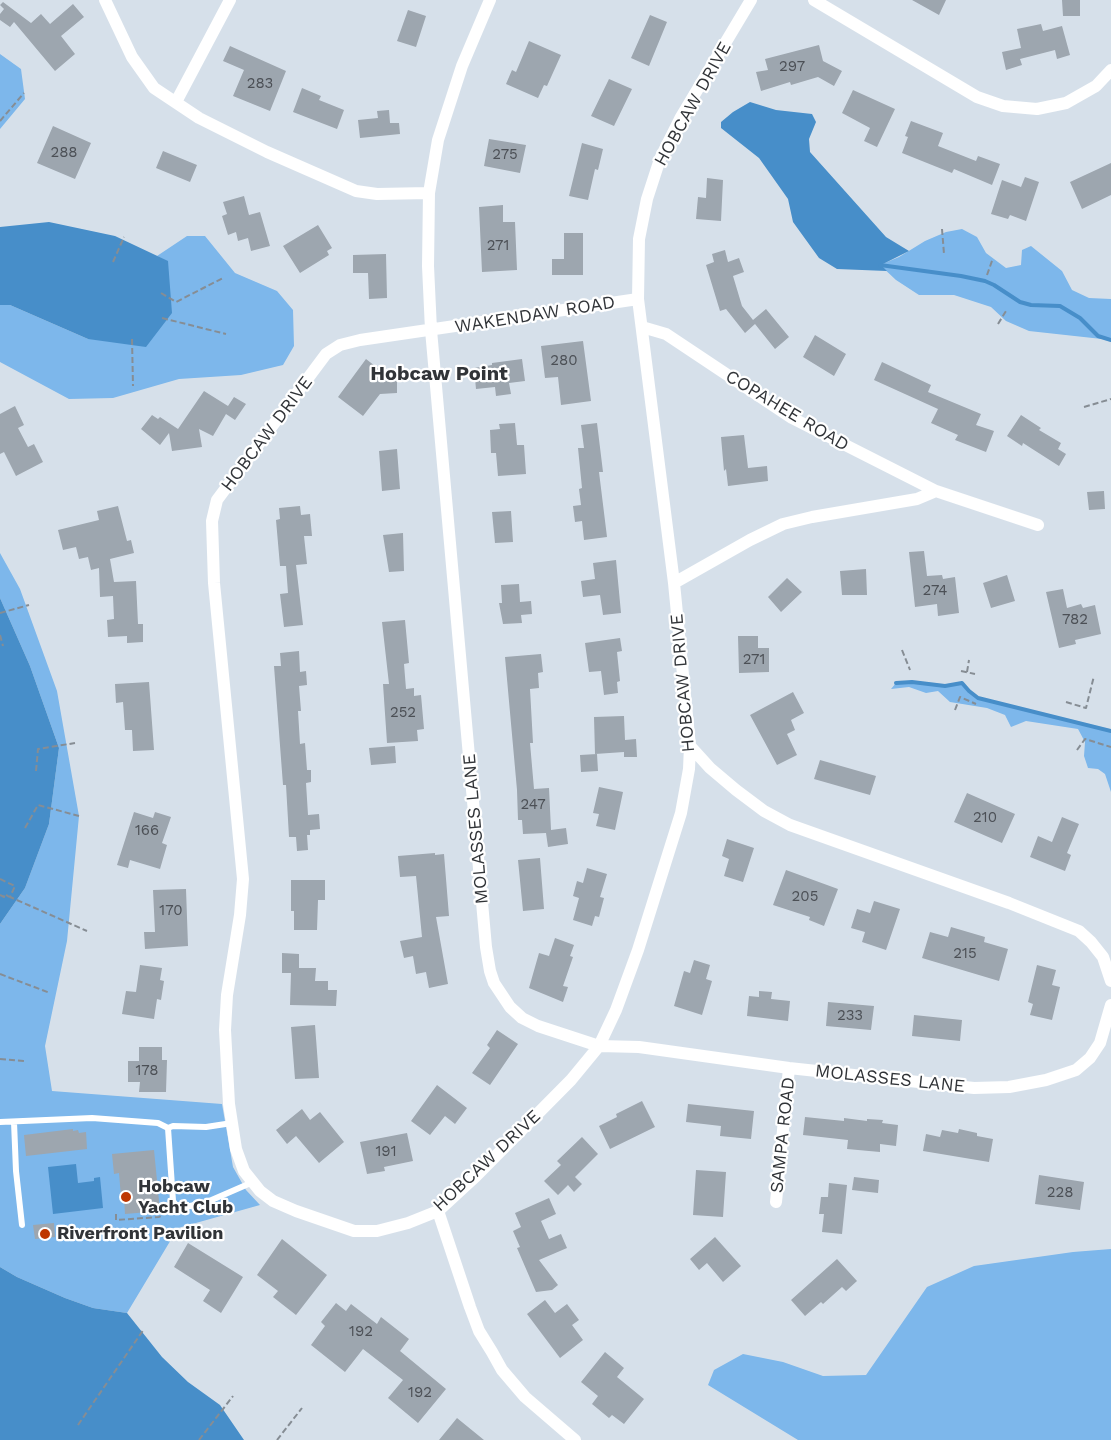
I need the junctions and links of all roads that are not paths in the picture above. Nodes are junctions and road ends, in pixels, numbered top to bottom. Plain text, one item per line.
1 (105, 0) edge
2 (230, 0) edge
3 (490, 0) edge
4 (751, 0) edge
5 (814, 0) edge
6 (1111, 70) edge
7 (176, 102) junction
8 (429, 193) junction
9 (638, 299) junction
10 (642, 327) junction
11 (431, 330) junction
12 (936, 491) junction
13 (1038, 525) dead end
14 (674, 583) junction
15 (690, 746) junction
16 (1111, 981) edge
17 (1111, 1005) edge
18 (599, 1046) junction
19 (789, 1068) junction
20 (0, 1122) edge
21 (14, 1122) junction
22 (232, 1123) junction
23 (168, 1128) junction
24 (253, 1182) junction
25 (776, 1202) dead end
26 (438, 1211) junction
27 (22, 1225) dead end
28 (575, 1440) edge

1 - 7 street
2 - 7 street
3 - 8 street, MOLASSES LANE
4 - 9 street, HOBCAW DRIVE
5 - 6 street
7 - 8 street
8 - 11 street, MOLASSES LANE
9 - 10 street, HOBCAW DRIVE
9 - 11 street, WAKENDAW ROAD
10 - 12 street, COPAHEE ROAD
10 - 14 street, HOBCAW DRIVE
11 - 18 street, MOLASSES LANE
11 - 22 street, HOBCAW DRIVE
12 - 13 street, COPAHEE ROAD
12 - 14 street
14 - 15 street, HOBCAW DRIVE
15 - 16 street
15 - 18 street, HOBCAW DRIVE
17 - 19 street, MOLASSES LANE
18 - 19 street, MOLASSES LANE
18 - 26 street, HOBCAW DRIVE
19 - 25 street, SAMPA ROAD
20 - 21 lane
21 - 23 lane
21 - 27 lane
22 - 23 lane
22 - 24 street, HOBCAW DRIVE
23 - 24 lane
24 - 26 street, HOBCAW DRIVE
26 - 28 street

